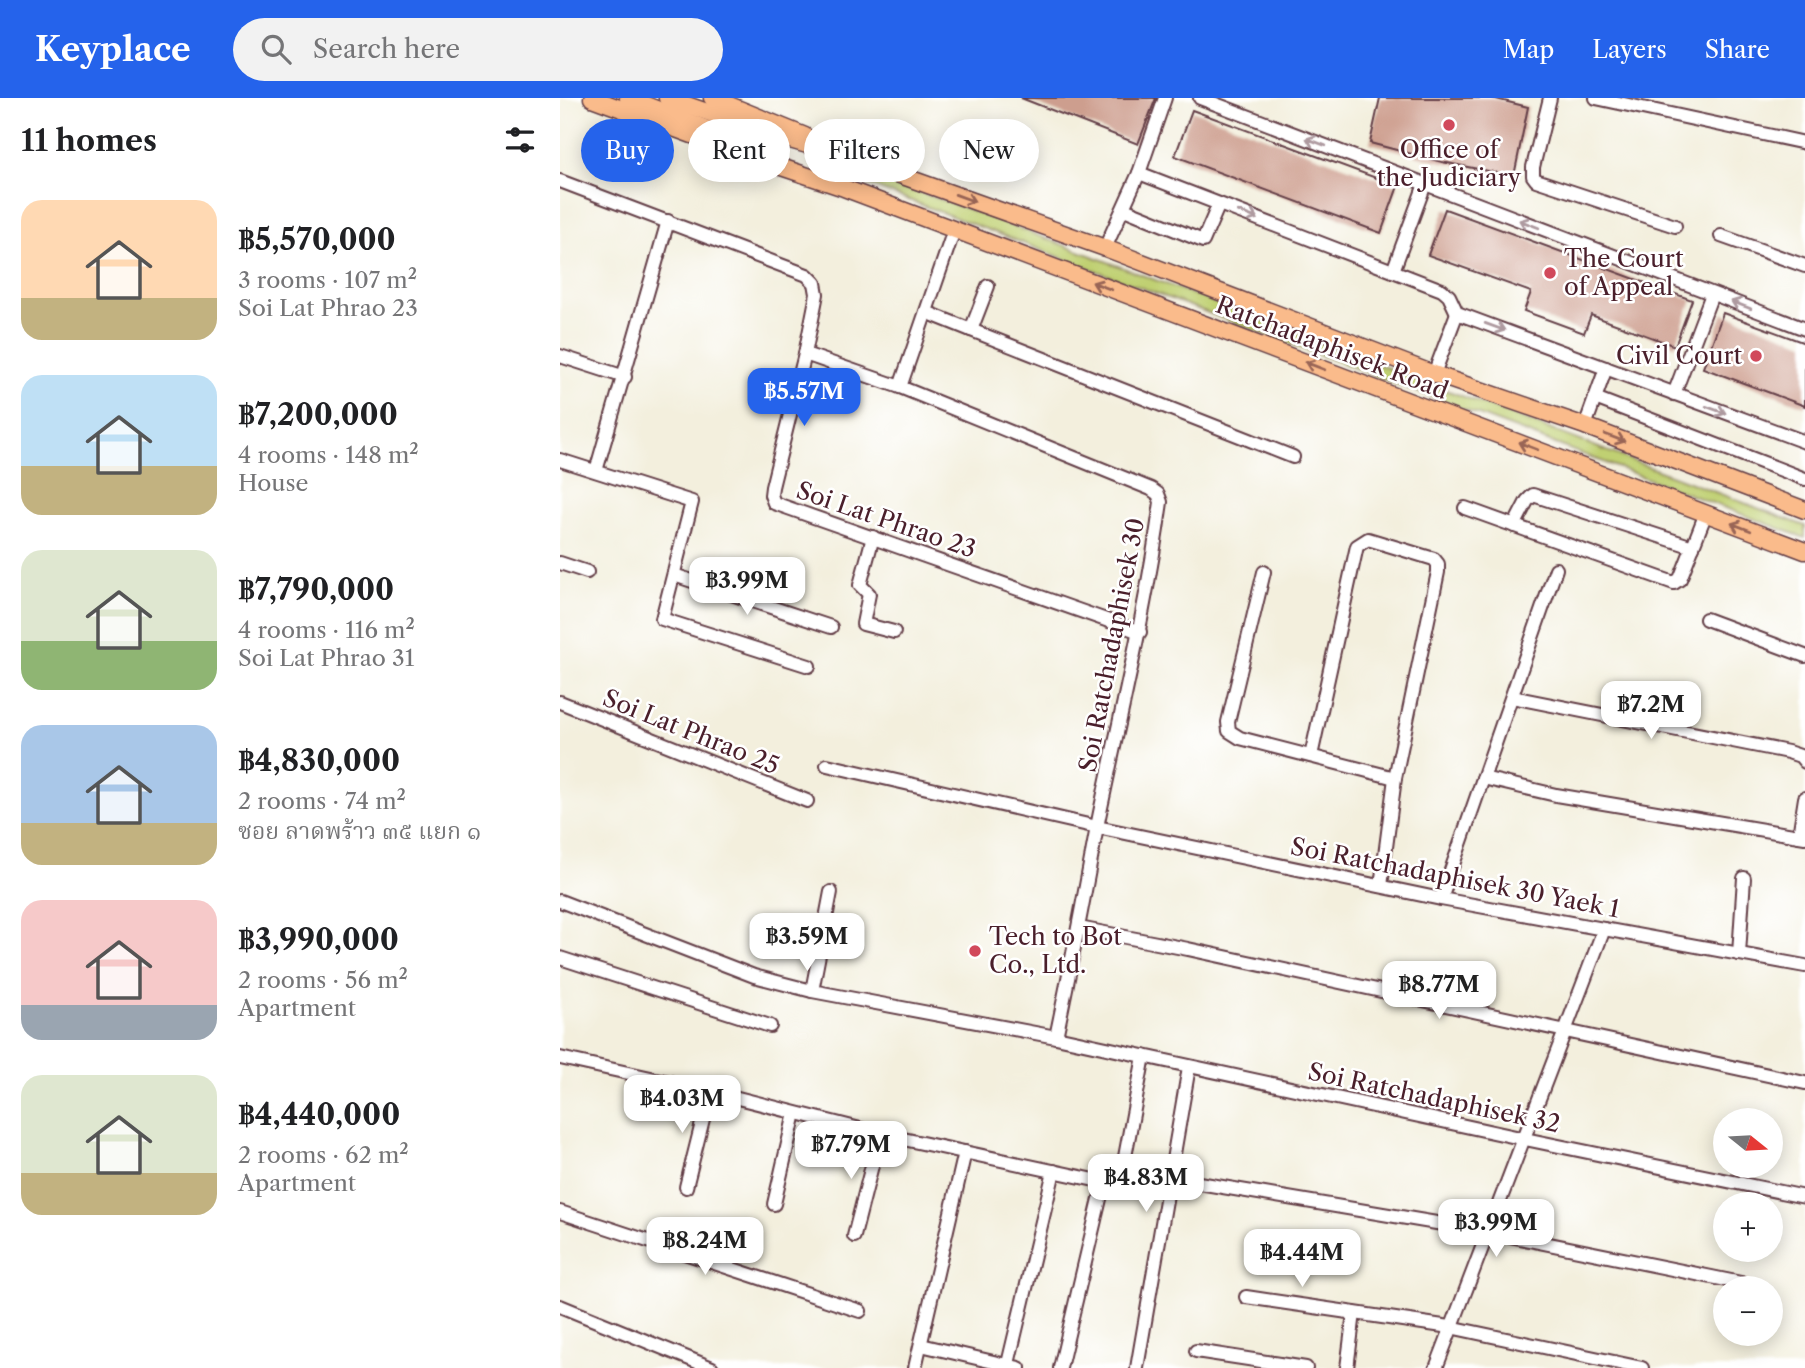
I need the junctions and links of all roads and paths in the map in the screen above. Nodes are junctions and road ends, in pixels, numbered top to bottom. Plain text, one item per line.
1 (592, 98) edge
2 (628, 98) edge
3 (712, 98) edge
4 (1165, 98) edge
5 (1200, 98) edge
6 (1550, 98) edge
7 (1596, 98) edge
8 (669, 103) edge
9 (804, 136) edge
10 (804, 144) edge
11 (1805, 144) edge
12 (1139, 173) junction
13 (560, 181) edge
14 (920, 182) edge
15 (1425, 184) junction
16 (844, 188) junction
17 (1219, 204) junction
18 (1124, 209) junction
19 (668, 221) junction
20 (1675, 226) dead end
21 (954, 230) junction
22 (1721, 236) dead end
23 (1105, 248) junction
24 (1805, 266) edge
25 (1393, 271) junction
26 (988, 286) dead end
27 (1712, 294) junction
28 (926, 313) junction
29 (1457, 313) junction
30 (1805, 329) edge
31 (971, 330) junction
32 (805, 354) junction
33 (560, 356) edge
34 (1606, 368) junction
35 (1434, 374) junction
36 (625, 377) junction
37 (900, 387) junction
38 (1674, 394) junction
39 (1595, 398) junction
40 (1585, 426) junction
41 (1805, 442) edge
42 (1293, 457) dead end
43 (560, 460) edge
44 (596, 471) junction
45 (1805, 480) edge
46 (1465, 508) dead end
47 (1805, 510) edge
48 (1706, 513) junction
49 (1514, 526) junction
50 (873, 537) junction
51 (1693, 547) junction
52 (1805, 551) edge
53 (560, 563) edge
54 (1556, 569) dead end
55 (587, 572) dead end
56 (1264, 572) dead end
57 (674, 575) junction
58 (1706, 620) dead end
59 (831, 627) dead end
60 (894, 632) dead end
61 (1140, 632) junction
62 (1805, 656) edge
63 (809, 666) dead end
64 (1511, 697) junction
65 (560, 702) edge
66 (1311, 756) junction
67 (1805, 762) edge
68 (827, 765) dead end
69 (1395, 778) junction
70 (1483, 778) junction
71 (1805, 798) edge
72 (807, 801) dead end
73 (1097, 827) junction
74 (1802, 836) edge
75 (1744, 878) dead end
76 (1381, 886) junction
77 (831, 892) dead end
78 (1441, 899) junction
79 (560, 901) edge
80 (1079, 928) junction
81 (1604, 929) junction
82 (1739, 954) junction
83 (560, 958) edge
84 (1805, 966) edge
85 (812, 991) junction
86 (770, 1026) dead end
87 (1565, 1032) junction
88 (1056, 1037) junction
89 (1144, 1056) junction
90 (560, 1058) edge
91 (1189, 1067) junction
92 (1805, 1083) edge
93 (710, 1091) junction
94 (795, 1113) junction
95 (880, 1134) junction
96 (1525, 1139) junction
97 (965, 1152) junction
98 (1054, 1171) junction
99 (1169, 1178) junction
100 (1104, 1182) junction
101 (686, 1187) dead end
102 (1805, 1197) edge
103 (774, 1204) dead end
104 (560, 1212) edge
105 (1490, 1232) junction
106 (854, 1236) dead end
107 (1713, 1277) edge
108 (1246, 1297) dead end
109 (560, 1306) edge
110 (860, 1311) dead end
111 (1354, 1313) junction
112 (1451, 1327) junction
113 (921, 1345) junction
114 (1196, 1351) dead end
115 (1011, 1367) edge
116 (712, 1368) edge
117 (915, 1368) edge
118 (1060, 1368) edge
119 (1137, 1368) edge
120 (1306, 1368) edge
121 (1347, 1368) edge
122 (1436, 1368) edge
123 (1642, 1368) edge

1 - 16 main road, Ratchadaphisek Road
2 - 8 main road, Ratchadaphisek Road
3 - 9 main road, Ratchadaphisek Road
4 - 12 street
15 -> 5 street
6 - 20 street
7 - 11 street
8 - 10 main road, Ratchadaphisek Road
8 - 16 main road, Ratchadaphisek Road
12 - 17 street
12 - 18 street
13 - 19 street, Soi Lat Phrao 23
14 -> 23 main road, Ratchadaphisek Road
15 - 25 street
27 -> 15 street
16 - 21 main road, Ratchadaphisek Road
17 - 18 street
17 -> 25 street
18 - 23 street
19 - 32 street, Soi Lat Phrao 23
19 - 36 street
21 - 28 street
48 -> 21 main road, Ratchadaphisek Road
22 - 24 street
23 - 35 main road, Ratchadaphisek Road
25 - 29 street
26 - 31 street
30 -> 27 street
27 - 38 street
28 - 31 street
28 - 37 street
29 -> 34 street
29 - 35 street
31 - 42 street
32 - 37 street, Soi Ratchadaphisek 30
32 - 50 street, Soi Lat Phrao 23
33 - 36 street
34 - 38 street
34 - 39 street
35 - 40 main road, Ratchadaphisek Road
36 - 44 street
37 - 61 street, Soi Ratchadaphisek 30
38 -> 41 street
39 - 40 street
39 - 45 street
40 -> 47 main road, Ratchadaphisek Road
43 - 44 street
44 - 57 street
46 - 49 street
48 - 51 street
52 -> 48 main road, Ratchadaphisek Road
49 - 51 street
49 - 51 street
50 - 60 street
50 - 61 street, Soi Lat Phrao 23
53 - 55 street
54 - 64 street
56 - 66 street
57 - 59 street
57 - 63 street
58 - 62 street
61 - 73 street, Soi Ratchadaphisek 30
64 - 67 street
64 - 70 street
65 - 72 street, Soi Lat Phrao 25
66 - 69 street
66 - 69 street
68 - 73 street, Soi Ratchadaphisek 30 Yaek 1
69 - 76 street
70 - 74 street
70 - 78 street
71 - 74 street
73 - 76 street, Soi Ratchadaphisek 30 Yaek 1
73 - 80 street, Soi Ratchadaphisek 30
75 - 82 street
76 - 78 street, Soi Ratchadaphisek 30 Yaek 1
77 - 85 street
78 - 81 street, Soi Ratchadaphisek 30 Yaek 1
79 - 85 street, Soi Ratchadaphisek 32
80 - 87 street
80 - 88 street, Soi Ratchadaphisek 30
81 - 82 street, Soi Ratchadaphisek 30 Yaek 1
81 - 87 street
82 - 84 street, Soi Ratchadaphisek 30 Yaek 1
83 - 86 street
85 - 88 street, Soi Ratchadaphisek 32
87 - 92 street
87 - 96 street
88 - 89 street, Soi Ratchadaphisek 32
89 - 91 street, Soi Ratchadaphisek 32
89 - 100 street
90 - 93 street
91 - 96 street, Soi Ratchadaphisek 32
91 - 99 street
93 - 94 street
93 - 101 street
94 - 95 street
94 - 103 street
95 - 97 street
95 - 106 street
96 - 102 street, Soi Ratchadaphisek 32
96 - 105 street
97 - 98 street
97 - 113 street
98 - 100 street
98 - 115 street
99 - 105 street
99 - 119 street
100 - 118 street
104 - 110 street
105 - 107 street
105 - 112 street
108 - 111 street
109 - 116 street
111 - 112 street
111 - 121 street
112 - 122 street
112 - 123 street
113 - 115 street
113 - 117 street
114 - 120 street

